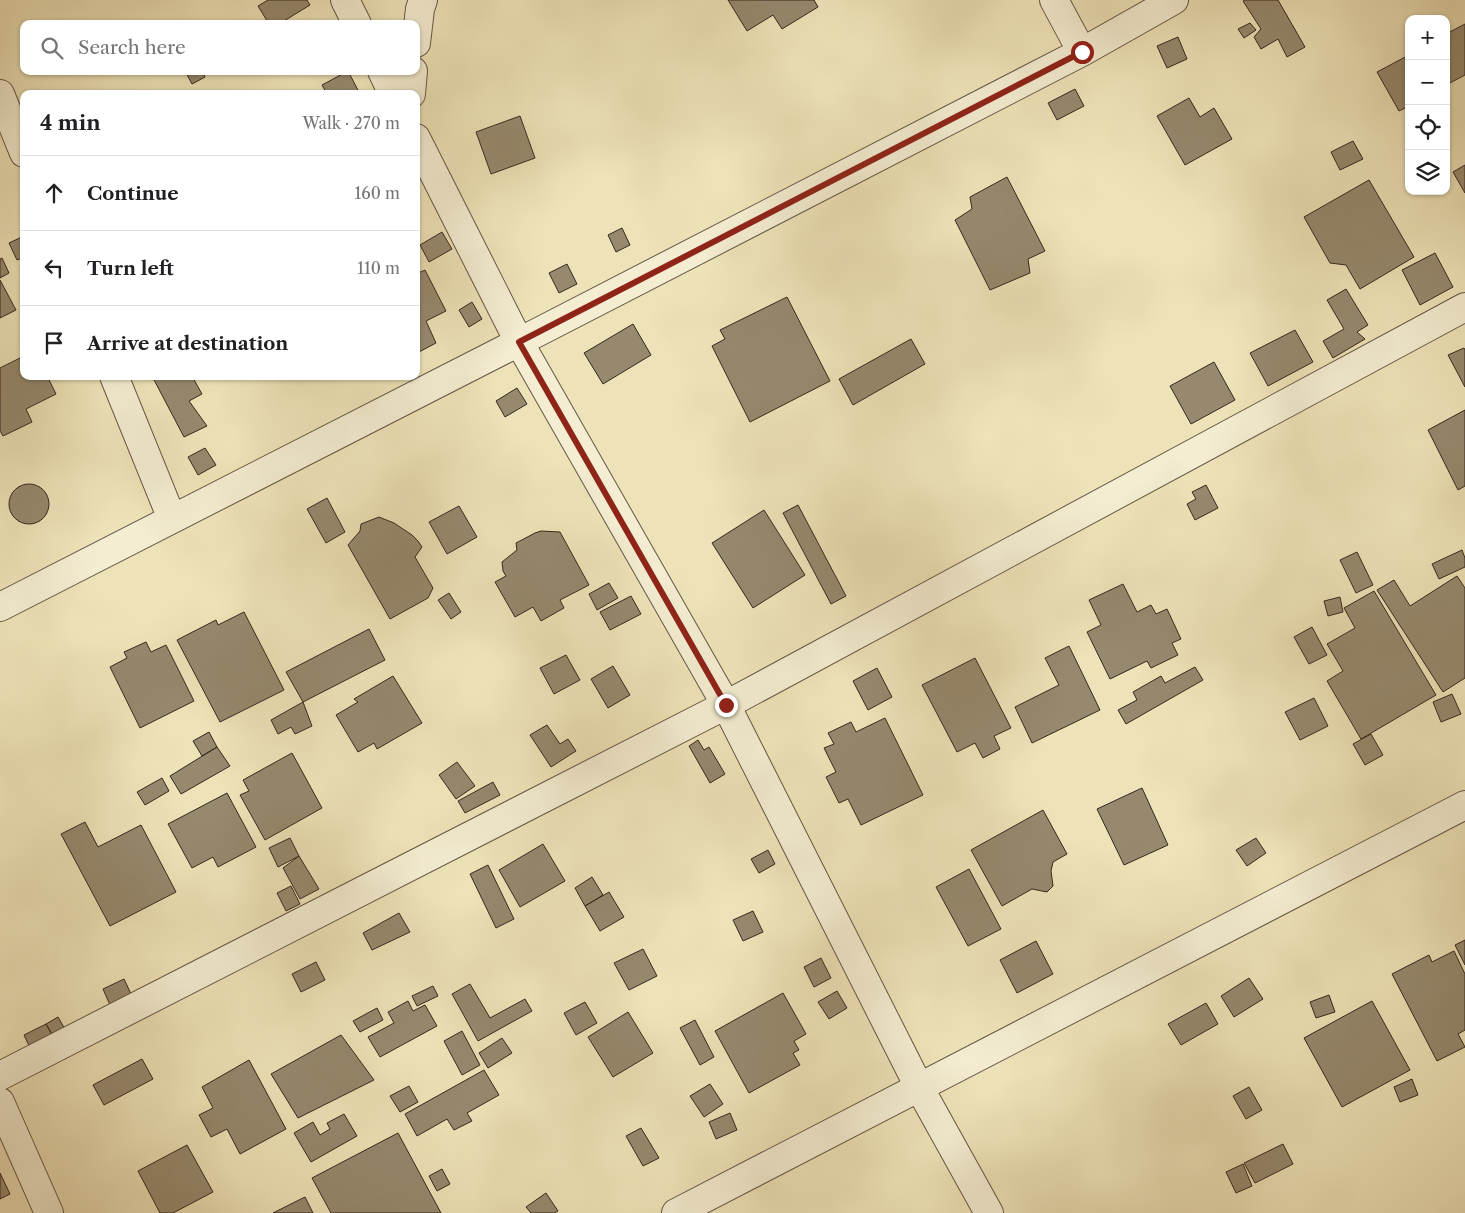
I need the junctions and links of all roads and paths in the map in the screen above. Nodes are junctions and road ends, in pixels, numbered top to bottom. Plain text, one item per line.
1 (345, 0) edge
2 (423, 0) edge
3 (1054, 0) edge
4 (1174, 0) edge
5 (355, 20) edge
6 (419, 20) edge
7 (1082, 52) junction
8 (384, 75) edge
9 (413, 75) edge
10 (391, 90) edge
11 (411, 90) edge
12 (0, 94) edge
13 (20, 143) edge
14 (420, 146) edge
15 (1465, 307) edge
16 (519, 342) junction
17 (116, 380) edge
18 (172, 519) junction
19 (0, 607) edge
20 (726, 705) junction
21 (1465, 804) edge
22 (0, 1076) edge
23 (919, 1086) junction
24 (0, 1102) edge
25 (48, 1213) edge
26 (676, 1213) edge
27 (989, 1213) edge

1 - 5 street
2 - 6 street
3 - 7 street
4 - 7 street
7 - 16 street
8 - 10 street
9 - 11 street
12 - 13 street
14 - 16 street
15 - 20 street
16 - 18 street
16 - 20 street
17 - 18 street
18 - 19 street
20 - 22 street
20 - 23 street
21 - 23 street
23 - 26 street
23 - 27 street
24 - 25 street

